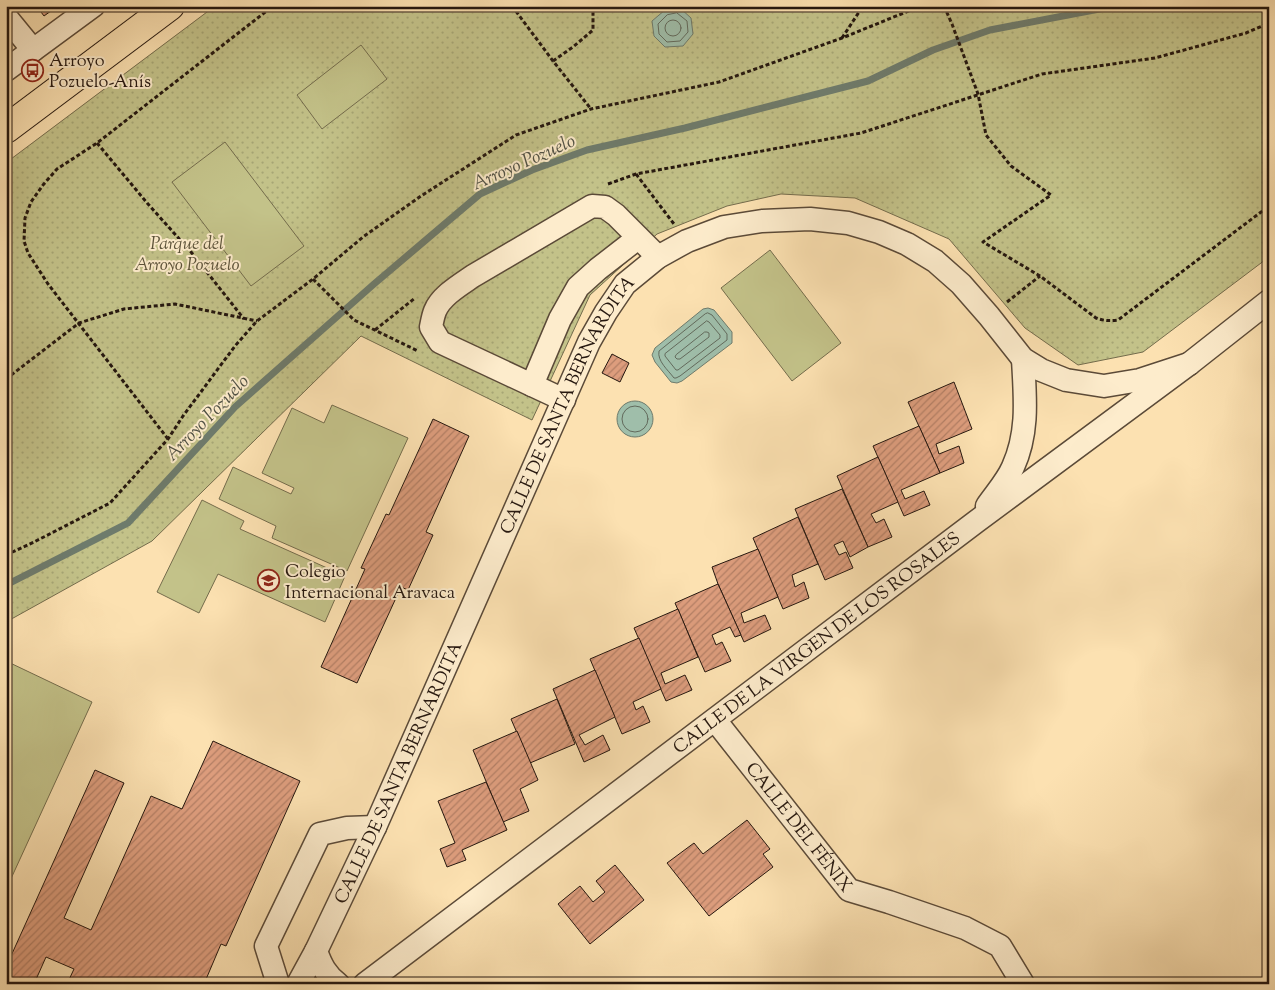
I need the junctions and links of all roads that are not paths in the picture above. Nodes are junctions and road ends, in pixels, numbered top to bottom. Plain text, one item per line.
1 (93, 6) edge
2 (170, 6) edge
3 (6, 17) edge
4 (33, 50) junction
5 (6, 70) edge
6 (6, 129) edge
7 (638, 238) junction
8 (658, 257) junction
9 (1269, 301) edge
10 (1023, 359) junction
11 (1189, 364) junction
12 (532, 386) junction
13 (564, 400) junction
14 (977, 521) junction
15 (715, 720) junction
16 (375, 827) junction
17 (316, 951) junction
18 (278, 984) edge
19 (298, 984) edge
20 (338, 984) edge
21 (365, 984) edge
22 (1023, 984) edge

1 - 4 street
2 - 6 main road
3 - 4 street
4 - 5 street
7 - 8 street
7 - 12 street
7 - 12 street
8 - 10 street, CALLE DE SANTA BERNARDITA
8 - 13 street, CALLE DE SANTA BERNARDITA
9 - 11 street, CALLE DE LA VIRGEN DE LOS ROSALES
10 - 11 street, CALLE DE SANTA BERNARDITA
10 - 14 street
11 - 14 street, CALLE DE LA VIRGEN DE LOS ROSALES
12 - 13 street
13 - 16 street, CALLE DE SANTA BERNARDITA
14 - 15 street, CALLE DE LA VIRGEN DE LOS ROSALES
15 - 21 street, CALLE DE LA VIRGEN DE LOS ROSALES
15 - 22 street, CALLE DEL FÉNIX
16 - 17 street, CALLE DE SANTA BERNARDITA
16 - 18 street
17 - 19 street, CALLE DE SANTA BERNARDITA
17 - 20 street

